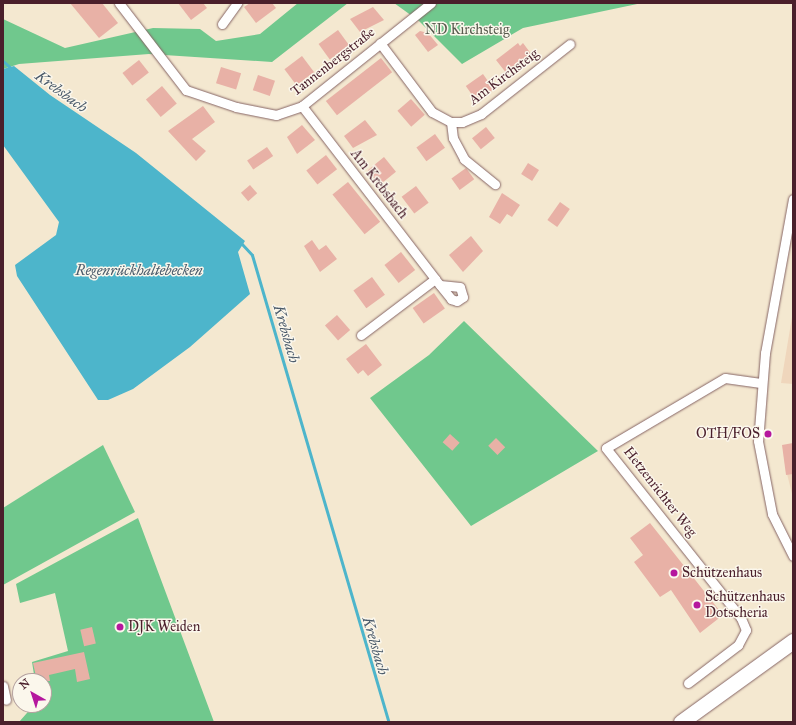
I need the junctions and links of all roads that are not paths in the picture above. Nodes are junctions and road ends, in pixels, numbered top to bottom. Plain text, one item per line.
1 (119, 3) edge
2 (237, 3) edge
3 (431, 3) edge
4 (222, 24) dead end
5 (380, 42) junction
6 (570, 44) dead end
7 (302, 106) junction
8 (451, 122) junction
9 (495, 184) dead end
10 (793, 199) edge
11 (361, 335) dead end
12 (761, 383) junction
13 (793, 556) edge
14 (793, 641) edge
15 (793, 652) edge
16 (768, 658) junction
17 (688, 683) dead end
18 (3, 686) edge
19 (6, 700) dead end
20 (681, 722) edge

1 - 7 street, Tannenbergstraße
2 - 4 street
3 - 5 street, Tannenbergstraße
5 - 7 street, Tannenbergstraße
5 - 8 street
6 - 8 street, Am Kirchsteig
7 - 11 street, Am Krebsbach
8 - 9 street
10 - 12 street
12 - 13 street
12 - 17 street, Hetzenrichter Weg
14 - 16 main road
15 - 16 main road
16 - 20 main road
18 - 19 street

